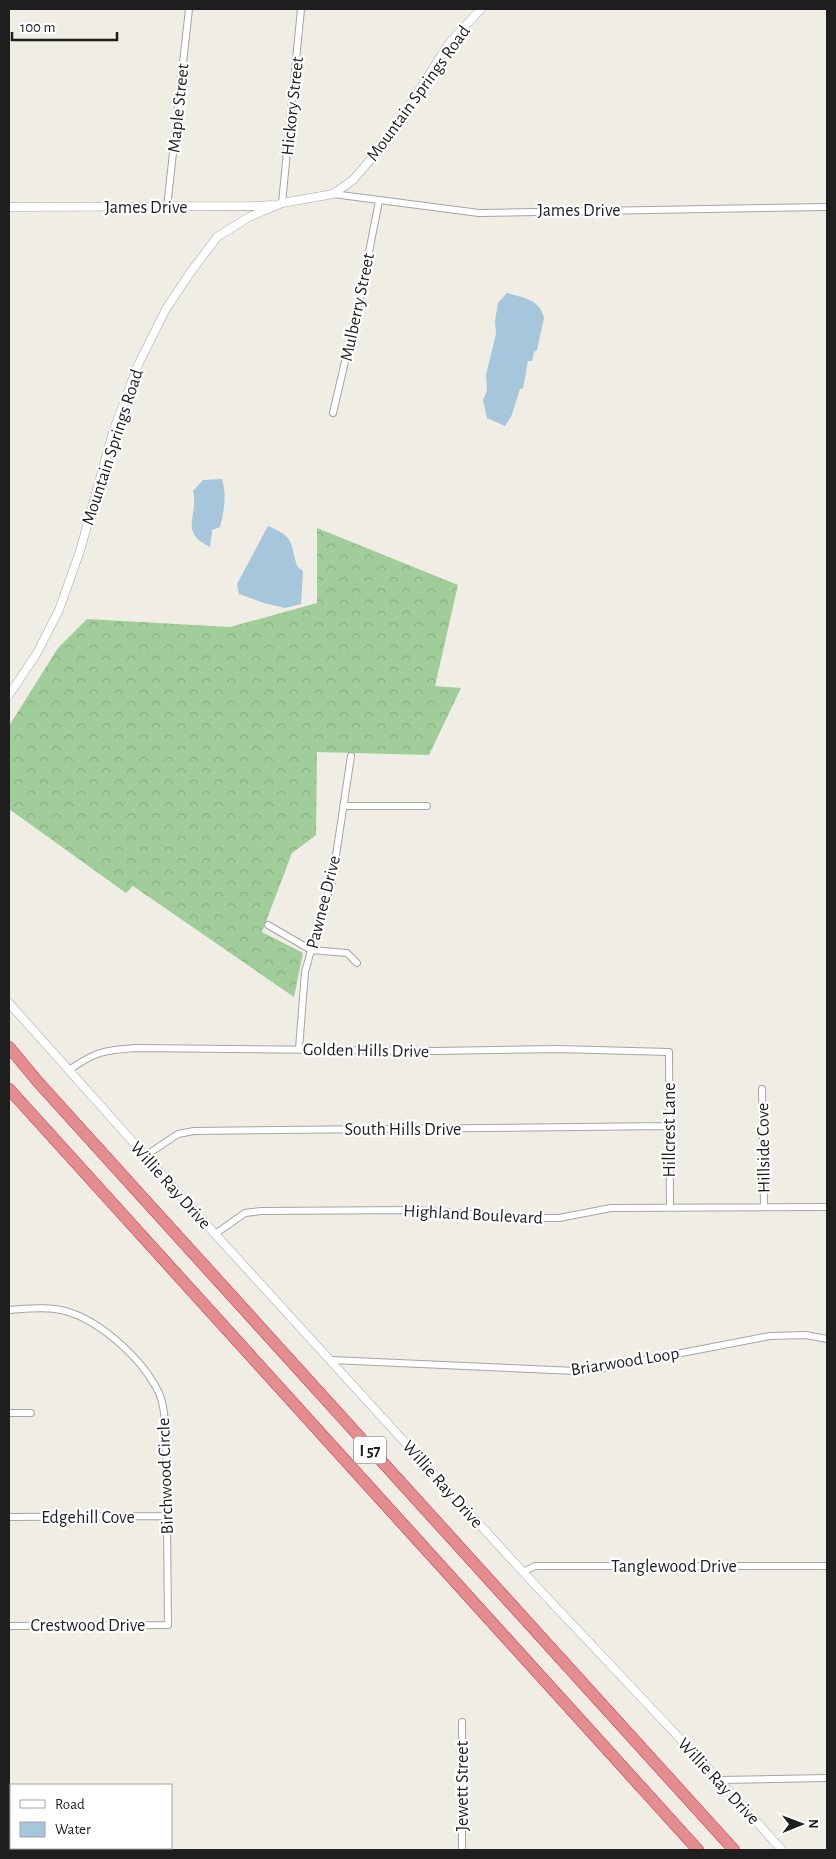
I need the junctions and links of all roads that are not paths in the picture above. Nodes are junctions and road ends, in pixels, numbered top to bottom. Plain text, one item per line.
1 (189, 9) edge
2 (301, 9) edge
3 (481, 9) edge
4 (333, 194) junction
5 (379, 201) junction
6 (282, 204) junction
7 (9, 207) edge
8 (167, 207) junction
9 (827, 207) edge
10 (333, 413) dead end
11 (9, 695) edge
12 (352, 756) dead end
13 (343, 806) junction
14 (427, 806) dead end
15 (268, 925) dead end
16 (311, 950) junction
17 (357, 962) dead end
18 (9, 1003) edge
19 (9, 1047) edge
20 (299, 1049) junction
21 (669, 1052) joint
22 (69, 1070) junction
23 (9, 1089) edge
24 (762, 1089) dead end
25 (669, 1126) junction
26 (145, 1156) junction
27 (764, 1206) junction
28 (670, 1207) junction
29 (827, 1207) edge
30 (215, 1234) junction
31 (9, 1310) edge
32 (827, 1339) edge
33 (331, 1360) junction
34 (9, 1413) edge
35 (31, 1413) dead end
36 (166, 1516) junction
37 (9, 1517) edge
38 (827, 1566) edge
39 (523, 1572) junction
40 (168, 1625) joint
41 (9, 1626) edge
42 (462, 1722) dead end
43 (827, 1778) edge
44 (719, 1780) junction
45 (714, 1828) junction
46 (462, 1850) edge
47 (698, 1850) edge
48 (734, 1850) edge
49 (742, 1850) edge
50 (782, 1850) edge

1 - 8 street, Maple Street
2 - 6 street, Hickory Street
3 - 4 street, Mountain Springs Road
4 - 5 street, James Drive
4 - 6 street, Mountain Springs Road
5 - 9 street, James Drive
5 - 10 street, Mulberry Street
6 - 8 street, James Drive
6 - 11 street, Mountain Springs Road
7 - 8 street, James Drive
12 - 13 street, Pawnee Drive
13 - 14 street
13 - 16 street, Pawnee Drive
15 - 16 street
16 - 17 street
16 - 20 street, Pawnee Drive
18 - 22 street, Willie Ray Drive
19 - 45 highway, I 57
20 - 21 street, Golden Hills Drive
20 - 22 street, Golden Hills Drive
21 - 25 street, Hillcrest Lane
22 - 26 street, Willie Ray Drive
23 - 47 highway, I 57
24 - 27 street, Hillside Cove
25 - 26 street, South Hills Drive
25 - 28 street, Hillcrest Lane
26 - 30 street, Willie Ray Drive
27 - 28 street, Highland Boulevard
27 - 29 street, Highland Boulevard
28 - 30 street, Highland Boulevard
30 - 33 street, Willie Ray Drive
31 - 36 street, Birchwood Circle
32 - 33 street, Briarwood Loop
33 - 39 street, Willie Ray Drive
34 - 35 street
36 - 37 street, Edgehill Cove
36 - 40 street, Birchwood Circle
38 - 39 street, Tanglewood Drive
39 - 44 street, Willie Ray Drive
40 - 41 street, Crestwood Drive
42 - 46 street, Jewett Street
43 - 44 street
44 - 50 street, Willie Ray Drive
45 - 48 highway, I 57
45 - 49 highway

